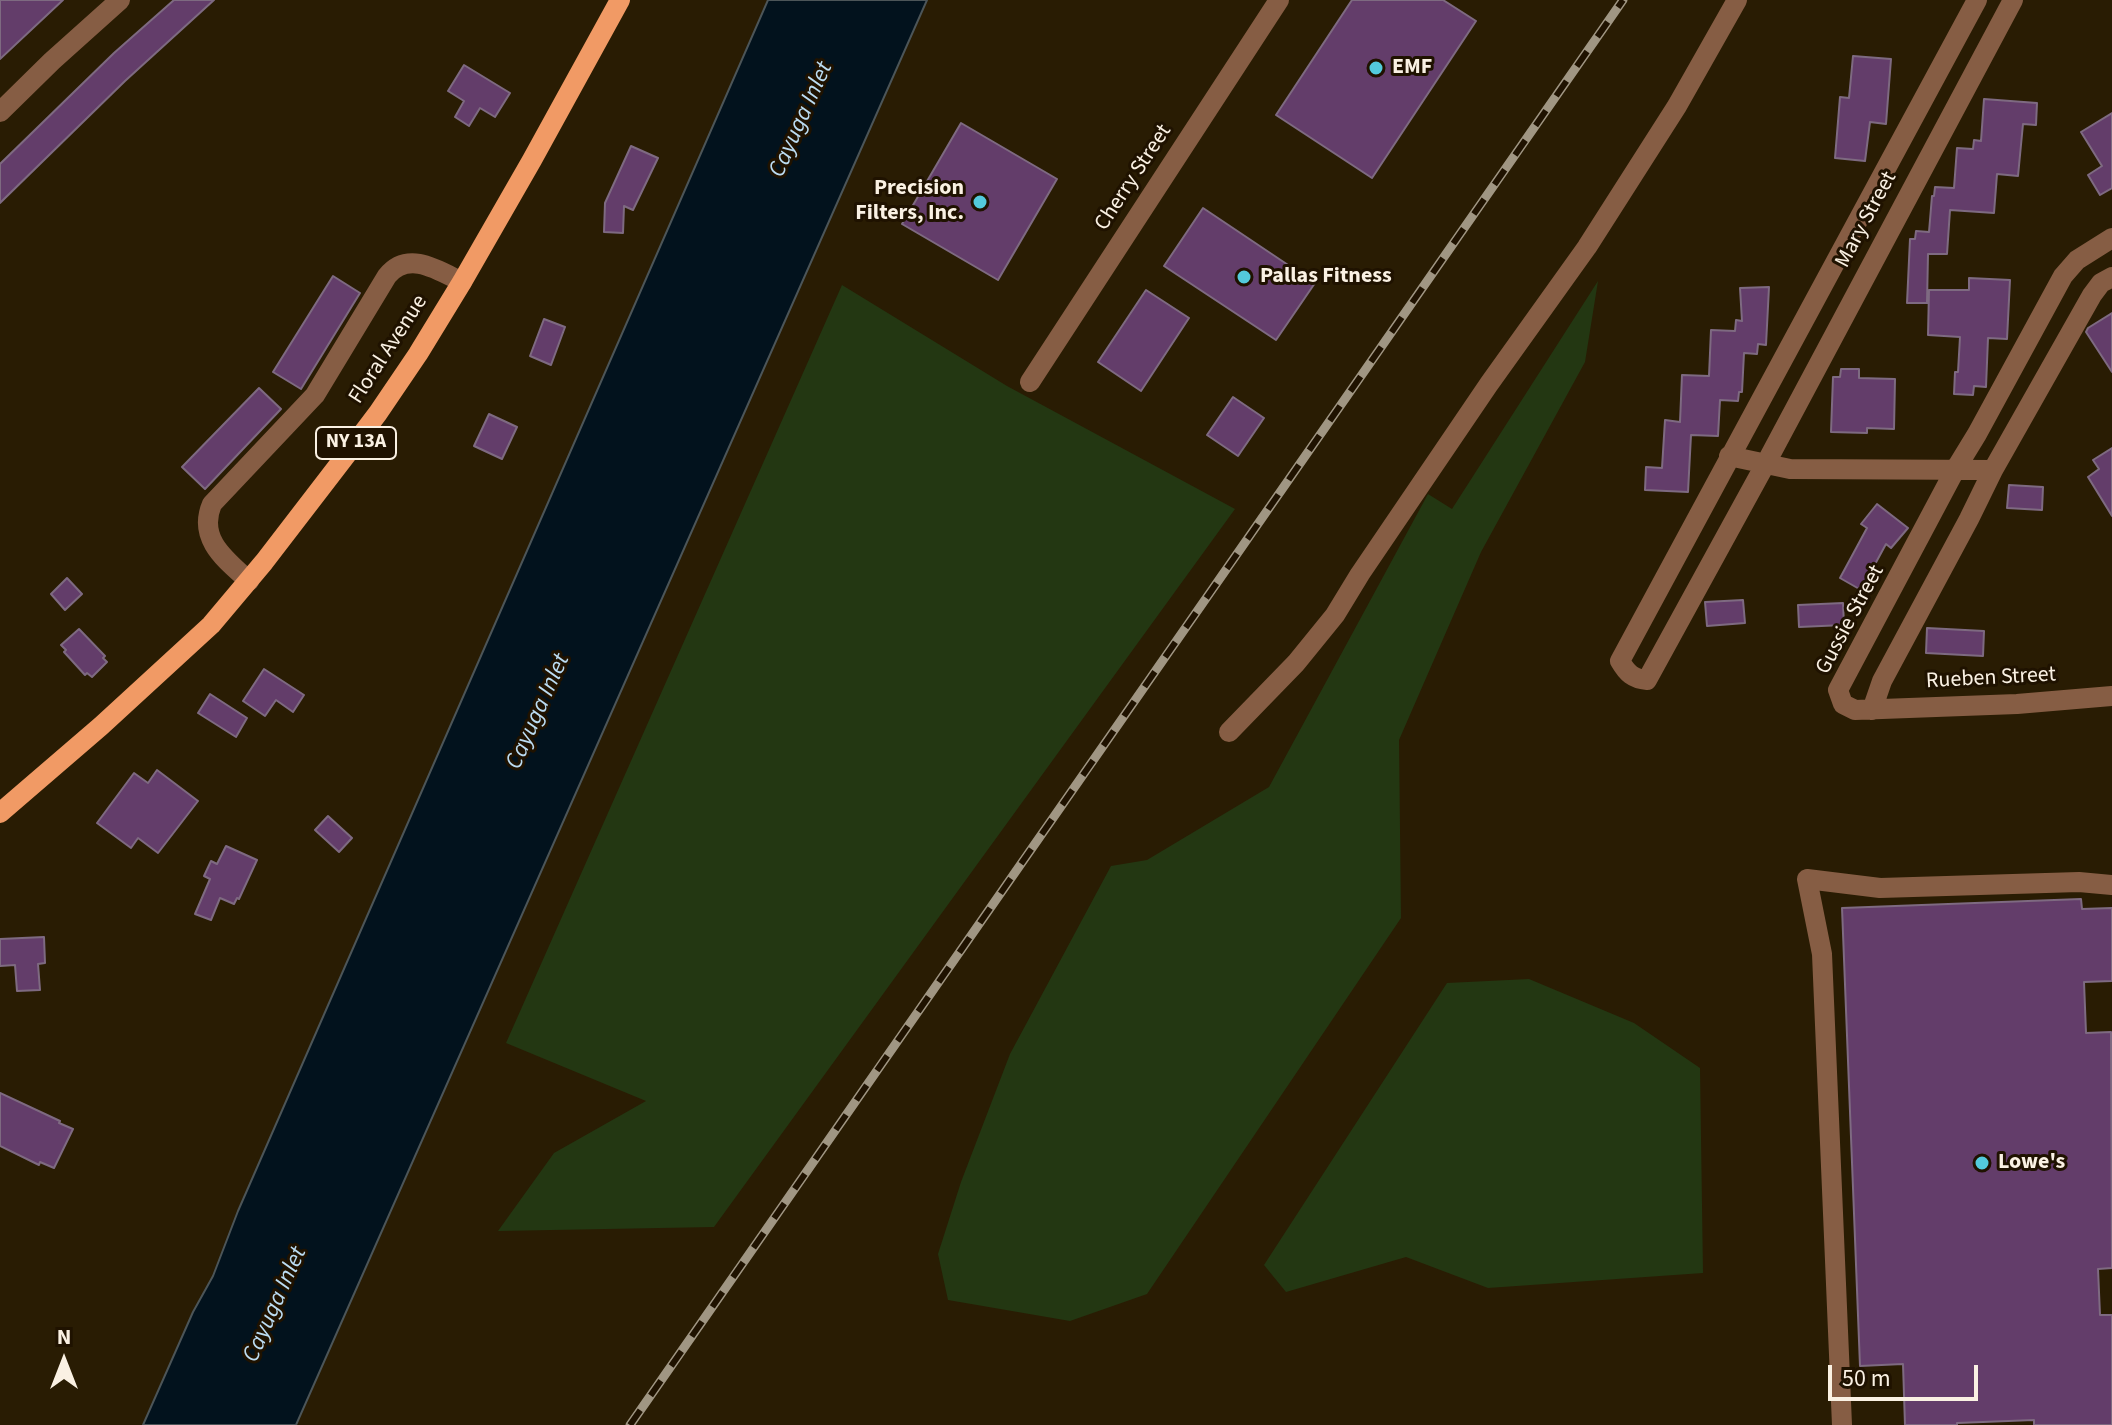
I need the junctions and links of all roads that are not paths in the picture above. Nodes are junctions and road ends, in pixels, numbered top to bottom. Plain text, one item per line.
1 (120, 0) edge
2 (620, 0) edge
3 (1279, 0) edge
4 (1737, 0) edge
5 (1977, 0) edge
6 (2013, 0) edge
7 (0, 112) edge
8 (2112, 238) edge
9 (2112, 277) edge
10 (462, 282) junction
11 (1030, 382) dead end
12 (1729, 456) junction
13 (1766, 463) junction
14 (1955, 470) junction
15 (1993, 470) junction
16 (249, 581) junction
17 (2112, 696) edge
18 (1872, 710) junction
19 (1229, 732) dead end
20 (0, 813) edge
21 (2112, 885) edge
22 (1842, 1425) edge

1 - 7 street
2 - 10 main road, Floral Avenue / NY 13A
3 - 11 street, Cherry Street
4 - 19 street
5 - 12 street, Mary Street
6 - 13 street, Mary Street
8 - 14 street, Gussie Street
9 - 15 street
10 - 16 main road, Floral Avenue / NY 13A
10 - 16 street
12 - 13 street
12 - 13 street, Mary Street
13 - 14 street
14 - 15 street
14 - 18 street, Gussie Street
15 - 18 street
16 - 20 main road, Floral Avenue / NY 13A
17 - 18 street, Rueben Street
21 - 22 street

